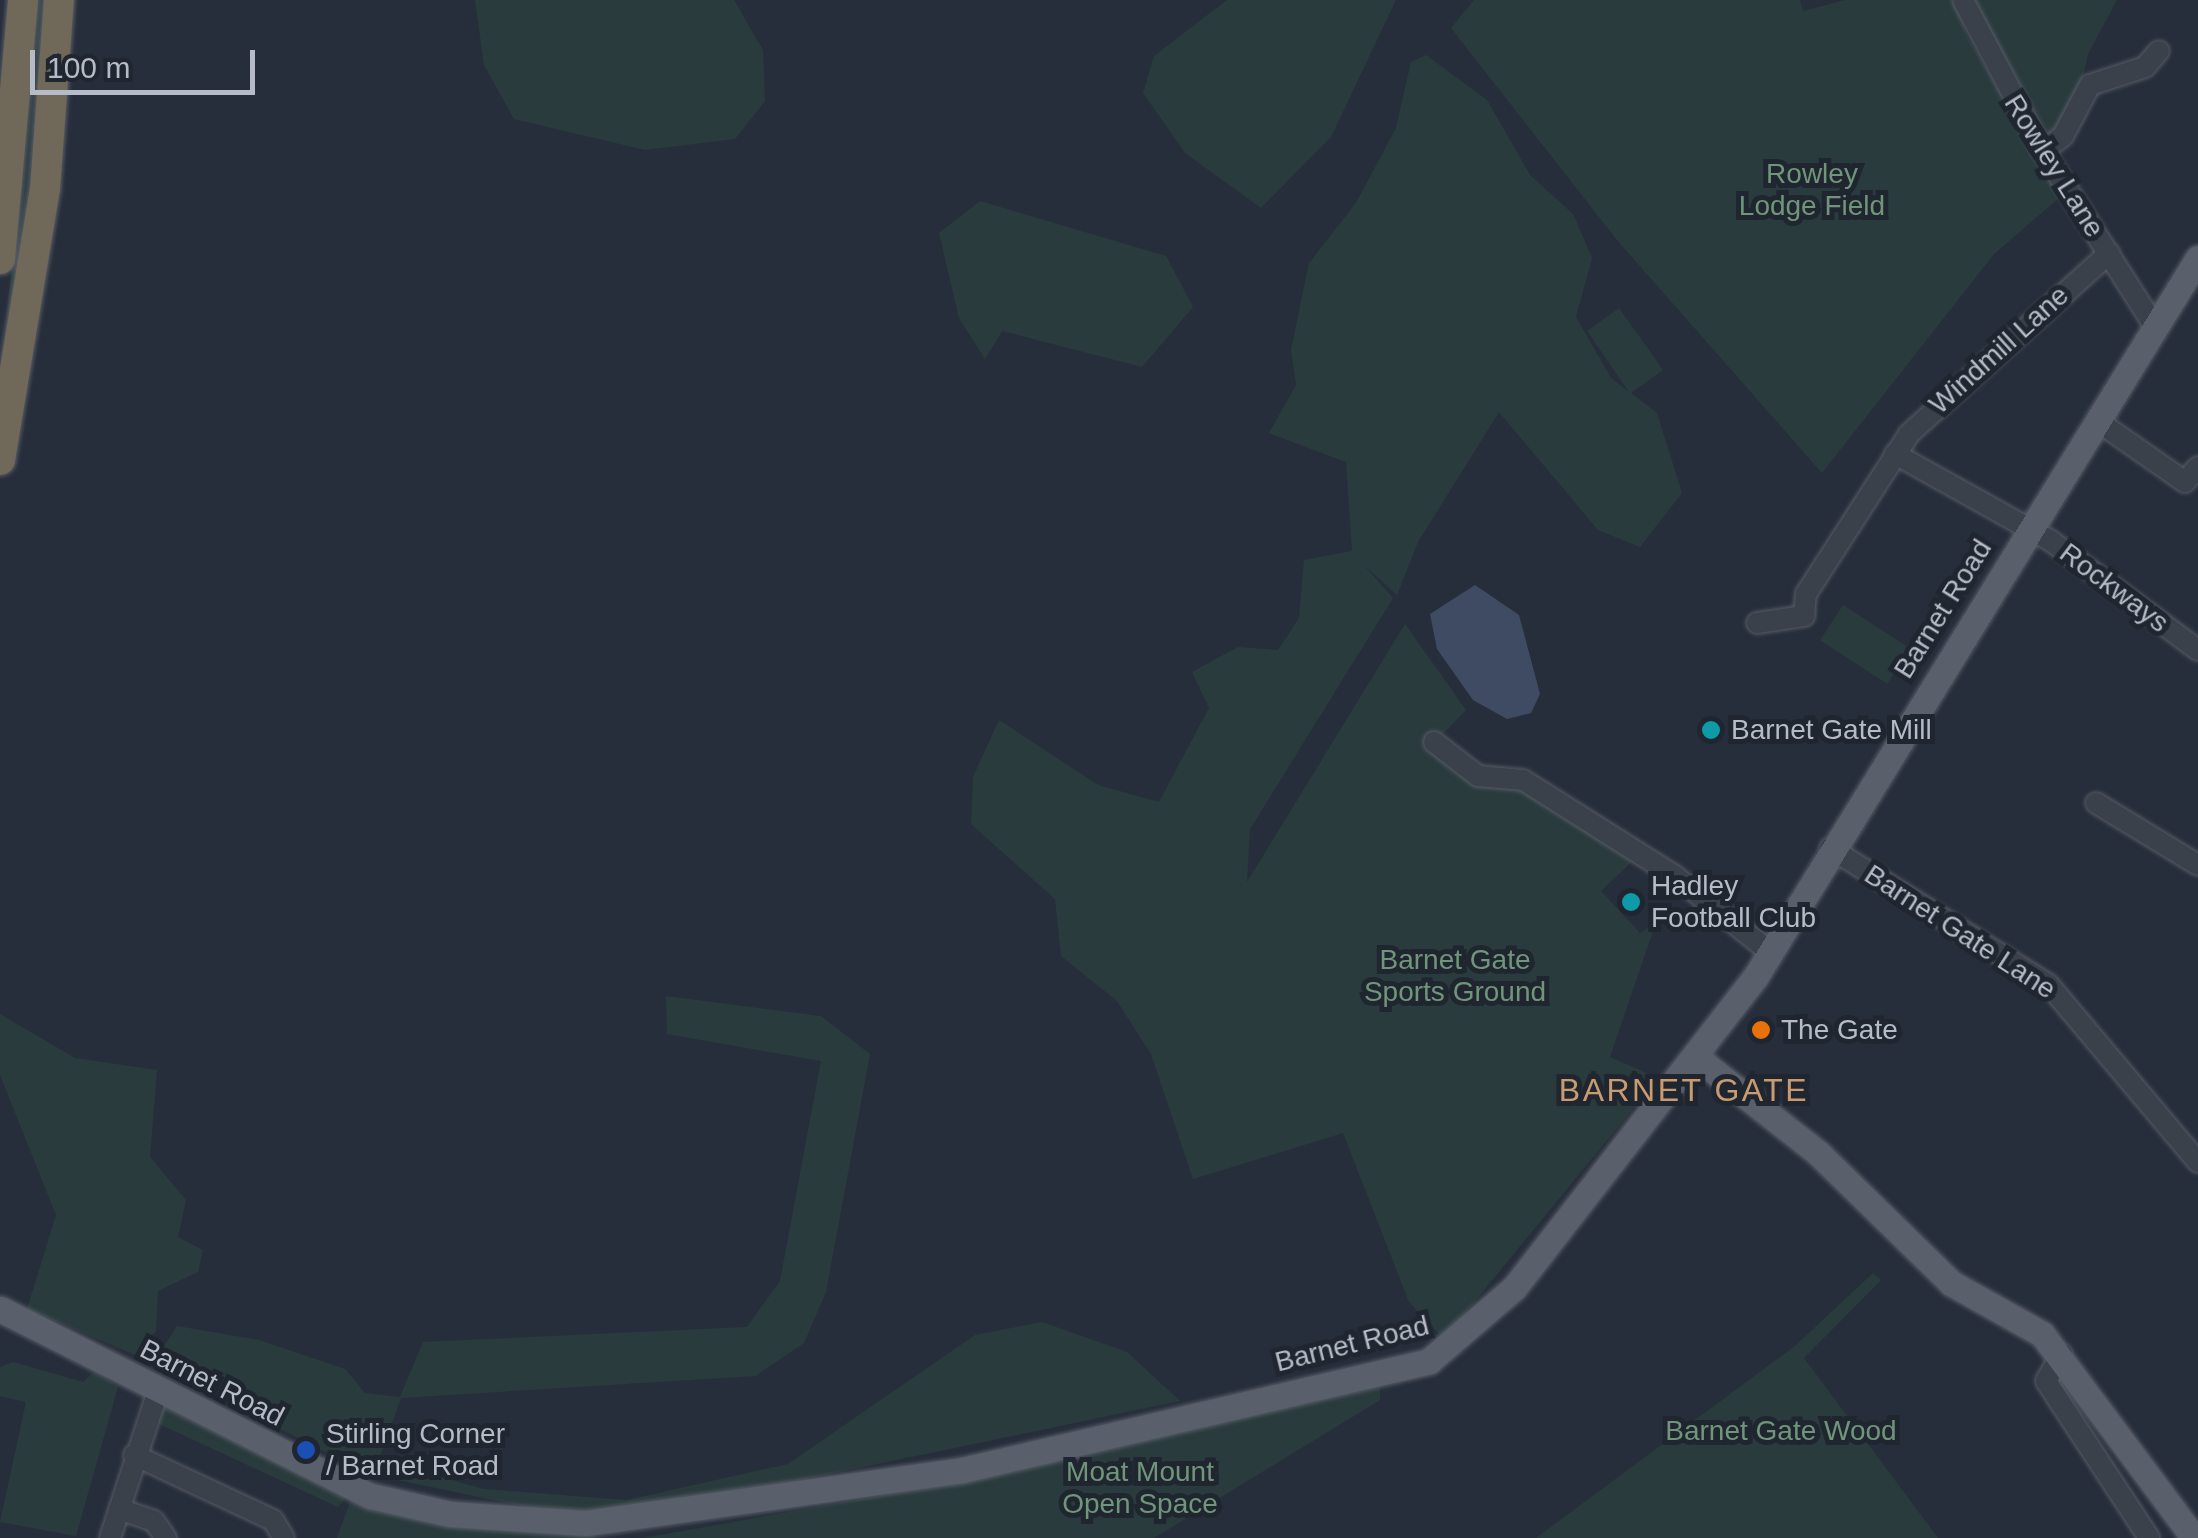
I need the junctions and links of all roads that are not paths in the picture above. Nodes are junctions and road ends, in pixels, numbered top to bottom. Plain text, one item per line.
1 (23, 0) edge
2 (60, 0) edge
3 (1963, 0) edge
4 (2159, 50) dead end
5 (2043, 151) junction
6 (2109, 253) junction
7 (0, 258) edge
8 (2198, 258) edge
9 (2155, 327) junction
10 (2096, 420) junction
11 (1895, 454) junction
12 (0, 460) edge
13 (2194, 480) edge
14 (2028, 529) junction
15 (1757, 623) dead end
16 (2198, 650) edge
17 (1434, 742) dead end
18 (2096, 803) dead end
19 (1830, 848) junction
20 (2198, 865) edge
21 (1771, 953) junction
22 (1697, 1058) junction
23 (2198, 1162) edge
24 (0, 1309) edge
25 (2062, 1354) junction
26 (159, 1388) junction
27 (134, 1455) junction
28 (120, 1509) junction
29 (110, 1538) edge
30 (166, 1538) edge
31 (284, 1538) edge
32 (2150, 1538) edge
33 (2194, 1538) edge

1 - 7 highway
2 - 12 highway
3 - 5 street, Rowley Lane
4 - 5 street
5 - 6 street, Rowley Lane
6 - 9 street, Rowley Lane
6 - 11 street, Windmill Lane
8 - 9 main road, Barnet Road
9 - 10 main road, Barnet Road
10 - 13 street
10 - 14 main road, Barnet Road
11 - 14 street
11 - 15 street, Windmill Lane
14 - 16 street, Rockways
14 - 19 main road, Barnet Road
17 - 21 street
18 - 20 street
19 - 21 main road, Barnet Road
19 - 23 street, Barnet Gate Lane
21 - 22 main road, Barnet Road
22 - 25 main road
22 - 26 main road, Barnet Road
24 - 26 main road, Barnet Road
25 - 32 street
25 - 33 main road
26 - 27 street
27 - 28 street
27 - 31 street
28 - 29 street
28 - 30 street

